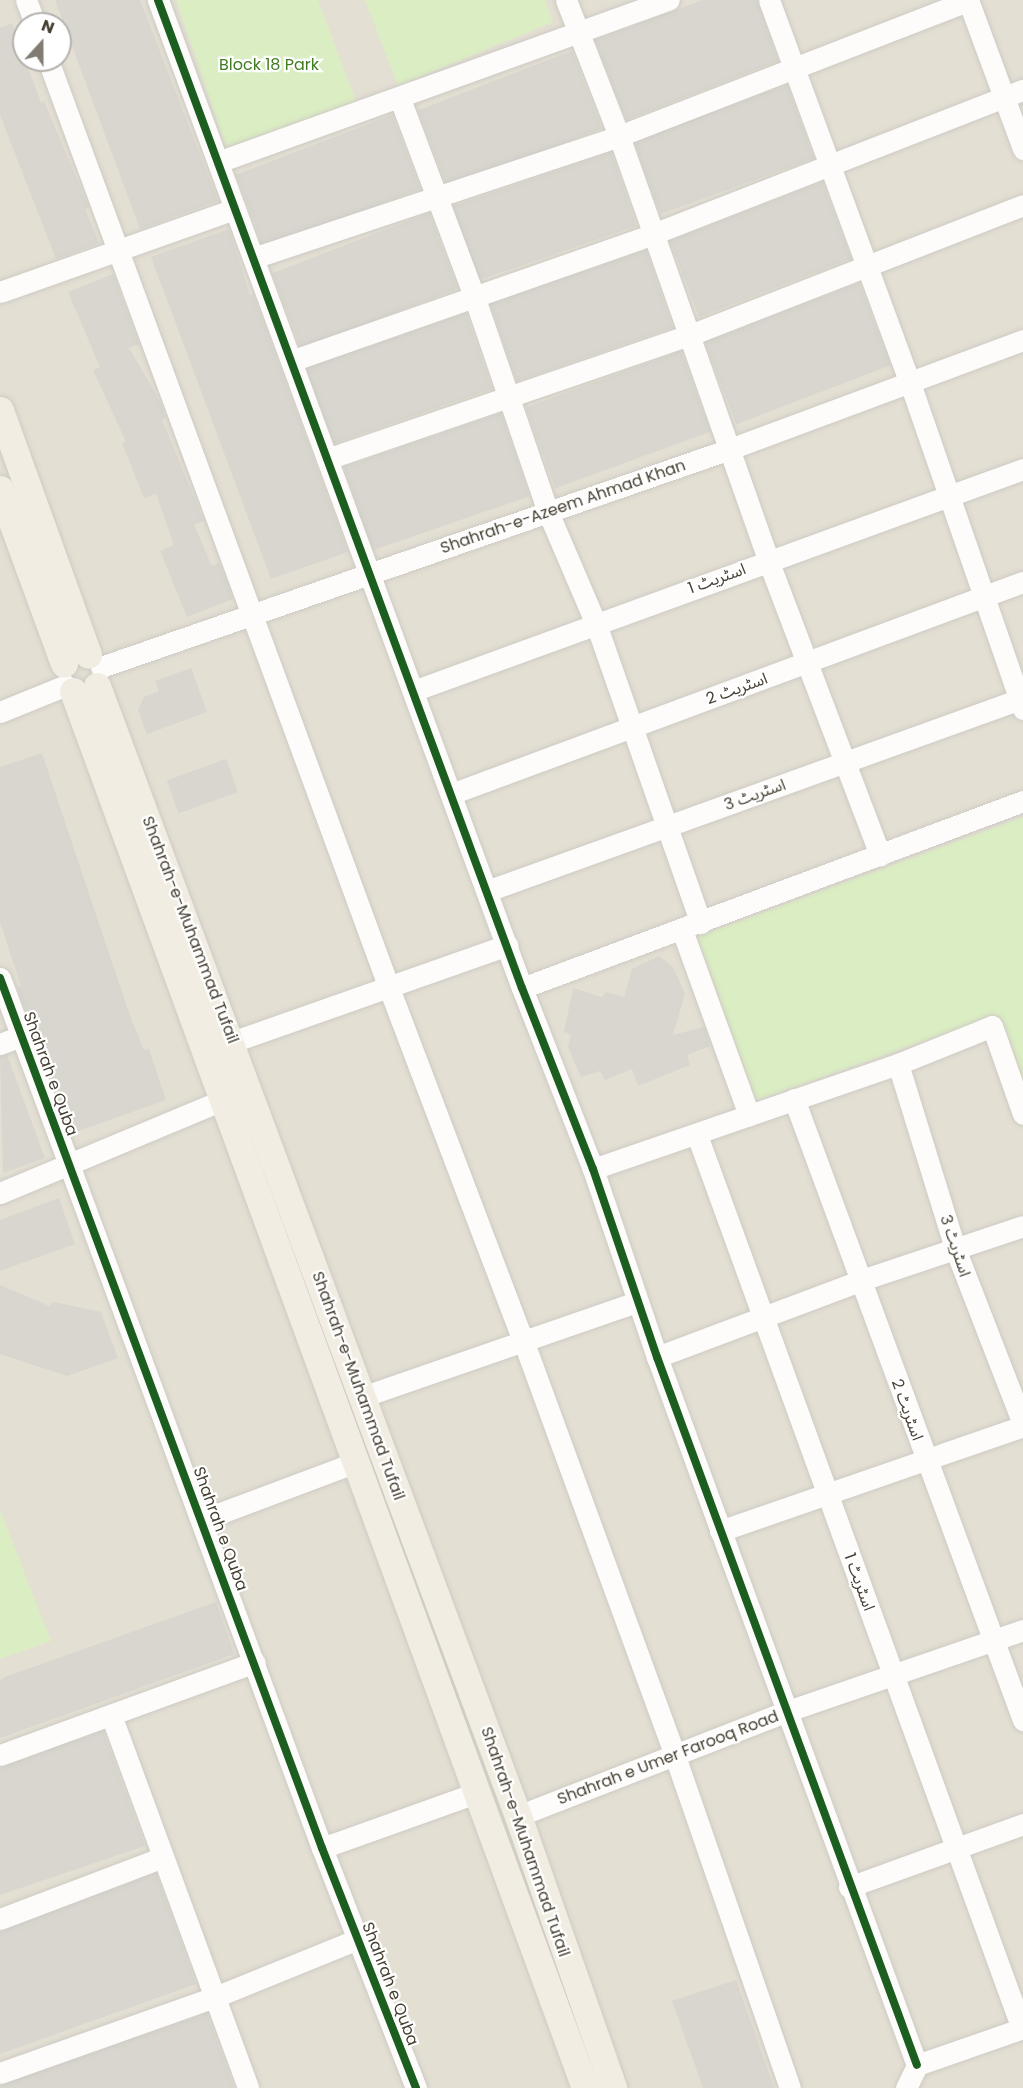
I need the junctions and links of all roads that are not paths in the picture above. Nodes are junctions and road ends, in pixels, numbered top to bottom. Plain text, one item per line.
1 (158, 0) edge
2 (567, 0) edge
3 (669, 0) edge
4 (769, 0) edge
5 (968, 0) edge
6 (581, 34) junction
7 (794, 70) junction
8 (53, 72) edge
9 (1013, 93) edge
10 (400, 99) junction
11 (619, 136) junction
12 (1023, 149) edge
13 (218, 162) junction
14 (830, 167) junction
15 (435, 198) junction
16 (1023, 205) edge
17 (235, 209) junction
18 (653, 234) junction
19 (119, 249) junction
20 (253, 258) junction
21 (867, 267) junction
22 (0, 292) edge
23 (474, 296) junction
24 (690, 335) junction
25 (1023, 340) edge
26 (291, 361) junction
27 (910, 383) junction
28 (509, 399) junction
29 (0, 410) edge
30 (730, 448) junction
31 (327, 459) junction
32 (1023, 469) edge
33 (0, 489) edge
34 (947, 496) junction
35 (548, 512) junction
36 (768, 560) junction
37 (371, 576) junction
38 (1023, 582) edge
39 (982, 597) junction
40 (253, 614) junction
41 (596, 624) junction
42 (808, 663) junction
43 (82, 675) junction
44 (413, 691) junction
45 (1022, 702) edge
46 (0, 712) edge
47 (632, 727) junction
48 (845, 762) junction
49 (451, 794) junction
50 (1023, 801) edge
51 (665, 827) junction
52 (880, 855) junction
53 (487, 891) junction
54 (691, 927) junction
55 (507, 945) junction
56 (0, 978) edge
57 (389, 988) junction
58 (522, 988) junction
59 (21, 1036) junction
60 (232, 1042) junction
61 (0, 1044) edge
62 (898, 1064) junction
63 (225, 1099) junction
64 (794, 1099) junction
65 (1023, 1114) edge
66 (749, 1115) junction
67 (697, 1135) junction
68 (70, 1167) junction
69 (593, 1168) junction
70 (0, 1193) edge
71 (1023, 1226) edge
72 (956, 1251) junction
73 (859, 1281) junction
74 (637, 1302) junction
75 (762, 1318) junction
76 (523, 1340) junction
77 (657, 1357) junction
78 (362, 1397) junction
79 (1023, 1425) edge
80 (926, 1461) junction
81 (356, 1462) junction
82 (827, 1496) junction
83 (202, 1520) junction
84 (720, 1531) junction
85 (1023, 1630) edge
86 (994, 1641) junction
87 (255, 1662) junction
88 (895, 1677) junction
89 (788, 1711) junction
90 (111, 1715) junction
91 (1023, 1720) edge
92 (0, 1755) edge
93 (675, 1756) junction
94 (478, 1792) junction
95 (518, 1816) junction
96 (1023, 1824) edge
97 (322, 1848) junction
98 (955, 1850) junction
99 (163, 1857) junction
100 (849, 1887) junction
101 (0, 1919) edge
102 (358, 1939) junction
103 (215, 1997) junction
104 (1022, 2028) edge
105 (917, 2065) junction
106 (0, 2073) edge
107 (248, 2088) edge
108 (416, 2088) edge
109 (585, 2088) edge
110 (613, 2088) edge
111 (790, 2088) edge
112 (906, 2088) edge

1 - 13 street
2 - 6 street
3 - 6 street
4 - 7 street
5 - 7 street
5 - 9 street
6 - 10 street
6 - 11 street
7 - 11 street
7 - 14 street
8 - 19 street
9 - 12 street
9 - 14 street
10 - 13 street
10 - 15 street
11 - 15 street
11 - 18 street
13 - 17 street
14 - 18 street
14 - 21 street
15 - 20 street
15 - 23 street
16 - 21 street
17 - 19 street
17 - 20 street
18 - 23 street
18 - 24 street
19 - 22 street
19 - 40 street
20 - 26 street
21 - 24 street
21 - 27 street
23 - 26 street
23 - 28 street
24 - 28 street
24 - 30 street
25 - 27 street, Shahrah-e-Azeem Ahmad Khan
26 - 31 street
27 - 30 street, Shahrah-e-Azeem Ahmad Khan
27 - 34 street
28 - 31 street
28 - 35 street
29 - 43 main road, Shahrah-e-Muhammad Tufail
30 - 35 street, Shahrah-e-Azeem Ahmad Khan
30 - 36 street
31 - 37 street
32 - 34 street, اسٹریٹ 1
33 - 43 main road, Shahrah-e-Muhammad Tufail
34 - 36 street, اسٹریٹ 1
34 - 39 street
35 - 37 street, Shahrah-e-Azeem Ahmad Khan
35 - 41 street
36 - 41 street, اسٹریٹ 1
36 - 42 street
37 - 40 street, Shahrah-e-Azeem Ahmad Khan
37 - 44 street
38 - 39 street, اسٹریٹ 2
39 - 42 street, اسٹریٹ 2
39 - 45 street
40 - 43 street, Shahrah-e-Azeem Ahmad Khan
40 - 57 street
41 - 44 street, اسٹریٹ 1
41 - 47 street
42 - 47 street, اسٹریٹ 2
42 - 48 street
43 - 46 street, Shahrah-e-Azeem Ahmad Khan
43 - 60 main road, Shahrah-e-Muhammad Tufail
43 - 63 main road, Shahrah-e-Muhammad Tufail
44 - 49 street
45 - 48 street, اسٹریٹ 3
47 - 49 street, اسٹریٹ 2
47 - 51 street
48 - 51 street, اسٹریٹ 3
48 - 52 street
49 - 53 street
50 - 52 street
51 - 53 street, اسٹریٹ 3
51 - 54 street
52 - 54 street
53 - 55 street
54 - 58 street
54 - 66 street
55 - 57 street
55 - 58 street
56 - 59 street, Shahrah e Quba
57 - 60 street
57 - 76 street
58 - 69 street
59 - 61 street
59 - 68 street, Shahrah e Quba
60 - 78 main road, Shahrah-e-Muhammad Tufail
62 - 64 street
62 - 65 street
62 - 72 street, اسٹریٹ 3
63 - 68 street
63 - 81 main road, Shahrah-e-Muhammad Tufail
64 - 66 street
64 - 73 street, اسٹریٹ 2
66 - 67 street
67 - 69 street
67 - 75 street, اسٹریٹ 1
68 - 70 street
68 - 83 street, Shahrah e Quba
69 - 74 street
71 - 72 street
72 - 73 street
72 - 79 street, اسٹریٹ 3
73 - 75 street
73 - 80 street, اسٹریٹ 2
74 - 76 street
74 - 77 street
75 - 77 street
75 - 82 street, اسٹریٹ 1
76 - 78 street
76 - 93 street
77 - 84 street
78 - 95 main road, Shahrah-e-Muhammad Tufail
79 - 80 street
80 - 82 street
80 - 86 street, اسٹریٹ 2
81 - 83 street
81 - 94 main road, Shahrah-e-Muhammad Tufail
82 - 84 street
82 - 88 street, اسٹریٹ 1
83 - 87 street, Shahrah e Quba
84 - 89 street
85 - 86 street, Shahrah e Umer Farooq Road
86 - 88 street, Shahrah e Umer Farooq Road
86 - 91 street, اسٹریٹ 2
87 - 90 street
87 - 97 street, Shahrah e Quba
88 - 89 street, Shahrah e Umer Farooq Road
88 - 98 street, اسٹریٹ 1
89 - 93 street, Shahrah e Umer Farooq Road
89 - 100 street
90 - 92 street
90 - 99 street
93 - 95 street, Shahrah e Umer Farooq Road
93 - 111 street
94 - 97 street
94 - 109 main road, Shahrah-e-Muhammad Tufail
95 - 110 main road, Shahrah-e-Muhammad Tufail
96 - 98 street
97 - 102 street, Shahrah e Quba
98 - 100 street
98 - 104 street, اسٹریٹ 1
99 - 101 street
99 - 103 street
100 - 105 street
102 - 103 street
102 - 108 street, Shahrah e Quba
103 - 106 street
103 - 107 street
104 - 105 street
105 - 112 street

